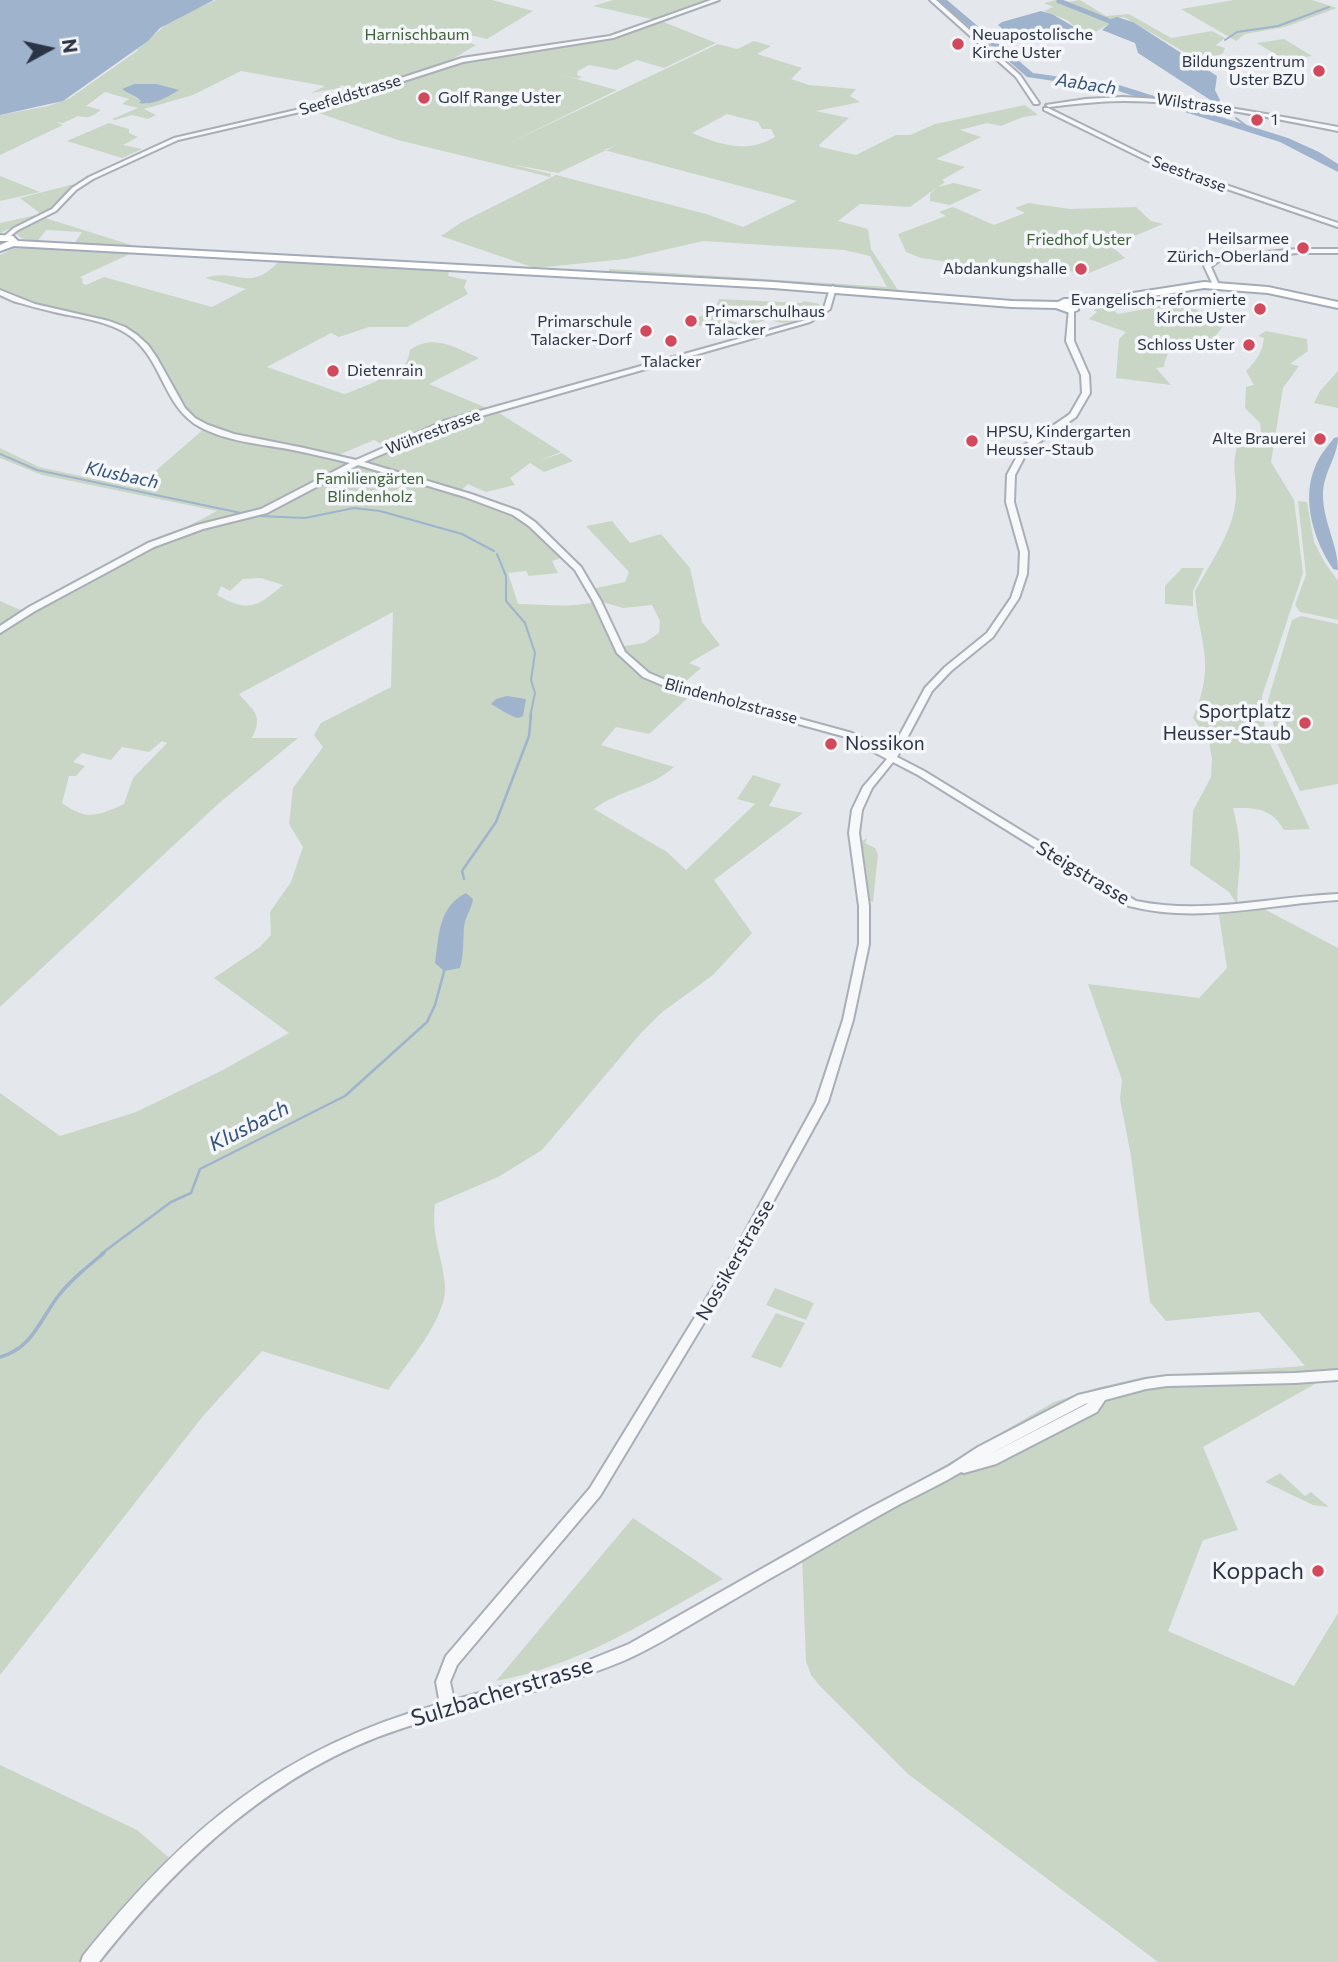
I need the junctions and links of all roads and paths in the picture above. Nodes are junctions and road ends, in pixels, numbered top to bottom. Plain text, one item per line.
1 (716, 0) edge
2 (933, 0) edge
3 (1047, 107) junction
4 (1338, 130) edge
5 (1338, 225) edge
6 (7, 240) edge
7 (0, 248) edge
8 (1338, 251) edge
9 (1216, 285) junction
10 (833, 288) junction
11 (0, 292) edge
12 (1338, 305) edge
13 (1068, 308) junction
14 (356, 463) junction
15 (0, 630) edge
16 (892, 758) junction
17 (1338, 897) edge
18 (1338, 1375) edge
19 (448, 1709) junction
20 (89, 1962) edge

1 - 6 street, Seefeldstrasse
2 - 3 street
3 - 4 street, Wilstrasse
3 - 5 street, Seestrasse
6 - 7 main road
6 - 10 main road
8 - 9 street
9 - 12 main road
9 - 13 main road
10 - 13 main road
10 - 14 street, Wührestrasse
11 - 14 street, Blindenholzstrasse
13 - 16 street, Nossikerstrasse
14 - 15 street, Wührestrasse
14 - 16 street, Blindenholzstrasse
16 - 17 street, Steigstrasse
16 - 19 street, Nossikerstrasse
18 - 19 street, Sulzbacherstrasse
19 - 20 street, Sulzbacherstrasse

